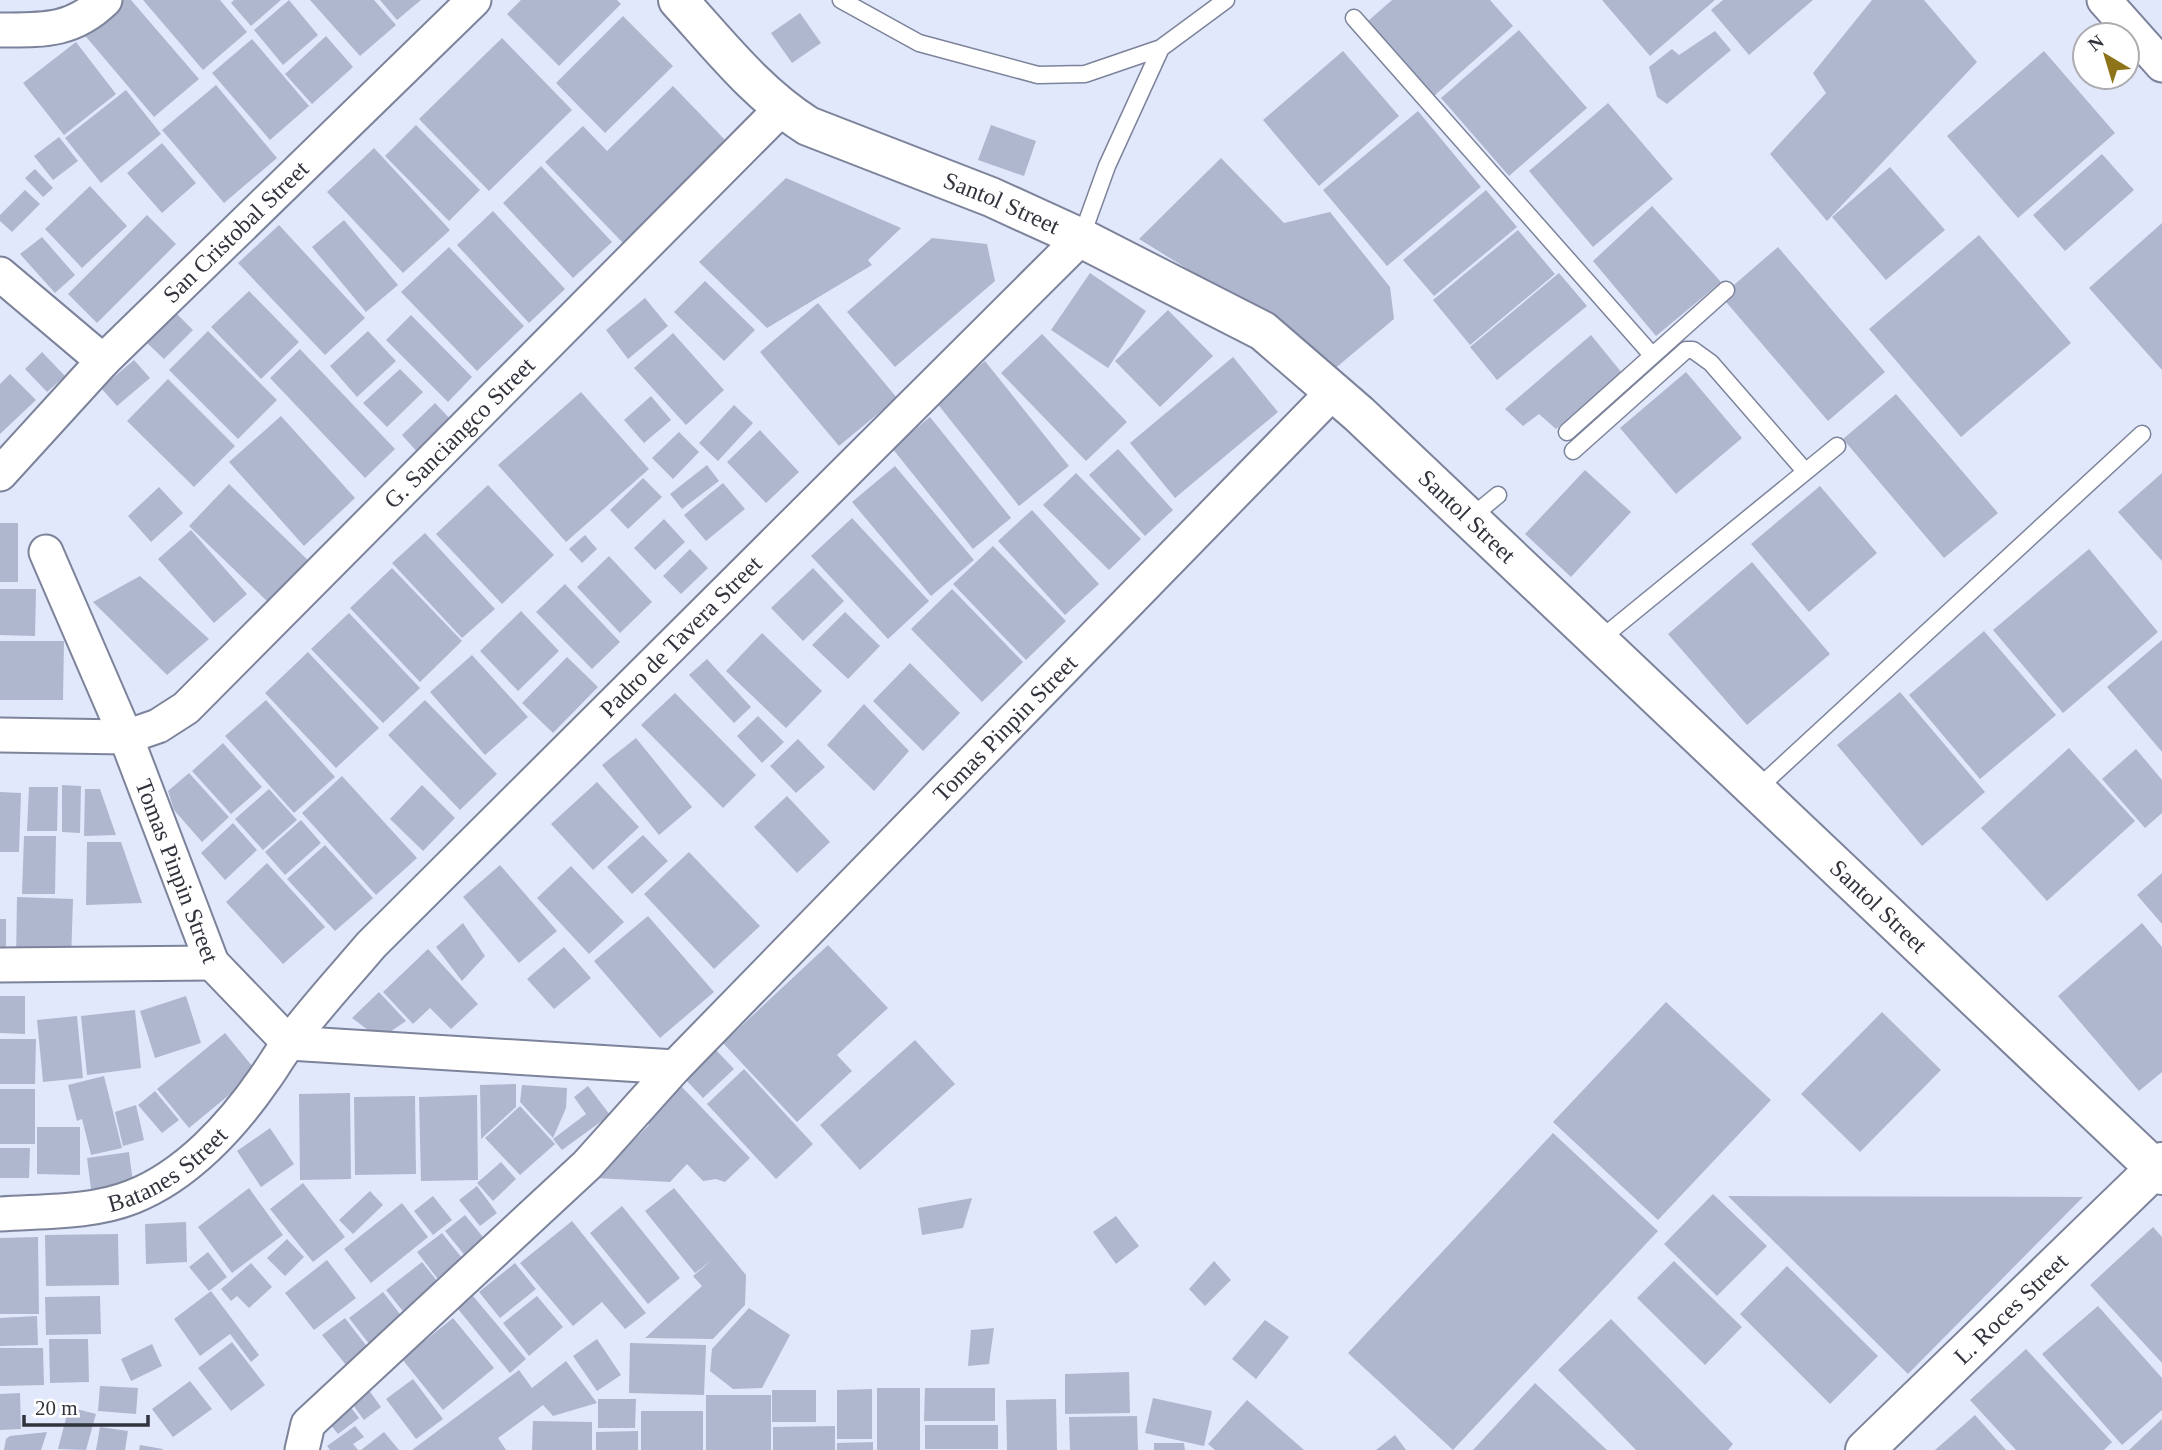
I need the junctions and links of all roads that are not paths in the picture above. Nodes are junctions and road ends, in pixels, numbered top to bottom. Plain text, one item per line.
1 (105, 0) edge
2 (474, 0) edge
3 (678, 0) edge
4 (841, 0) edge
5 (1226, 0) edge
6 (2104, 0) edge
7 (1354, 19) dead end
8 (12, 30) edge
9 (1161, 48) junction
10 (2162, 65) edge
11 (781, 109) junction
12 (1081, 237) junction
13 (0, 274) edge
14 (1727, 290) dead end
15 (1651, 355) junction
16 (103, 361) junction
17 (1334, 391) junction
18 (1567, 432) dead end
19 (2142, 434) dead end
20 (1837, 446) dead end
21 (1573, 451) dead end
22 (1805, 471) junction
23 (2, 473) edge
24 (46, 552) dead end
25 (1598, 641) junction
26 (0, 735) edge
27 (126, 737) junction
28 (1756, 790) junction
29 (212, 963) junction
30 (0, 965) edge
31 (289, 1043) junction
32 (675, 1067) junction
33 (2160, 1168) edge
34 (0, 1214) edge
35 (305, 1437) edge
36 (1865, 1450) edge

1 - 8 street
2 - 16 street, San Cristobal Street
3 - 11 street, Santol Street
4 - 9 lane
5 - 9 lane
6 - 10 street
7 - 15 lane
9 - 12 lane
11 - 12 street, Santol Street
11 - 27 street, G. Sanciangco Street
12 - 17 street, Santol Street
12 - 31 street, Padro de Tavera Street
13 - 16 street
14 - 15 lane
15 - 18 lane
16 - 23 street, San Cristobal Street
17 - 25 street, Santol Street
17 - 32 street, Tomas Pinpin Street
19 - 28 lane
20 - 22 lane
21 - 22 lane
22 - 25 lane
24 - 27 street, Tomas Pinpin Street
25 - 28 street, Santol Street
26 - 27 street
27 - 29 street, Tomas Pinpin Street
28 - 33 street, Santol Street
29 - 30 street
29 - 31 street, Tomas Pinpin Street
31 - 32 street
31 - 34 street, Batanes Street
32 - 35 street, Tomas Pinpin Street
33 - 36 street, L. Roces Street

